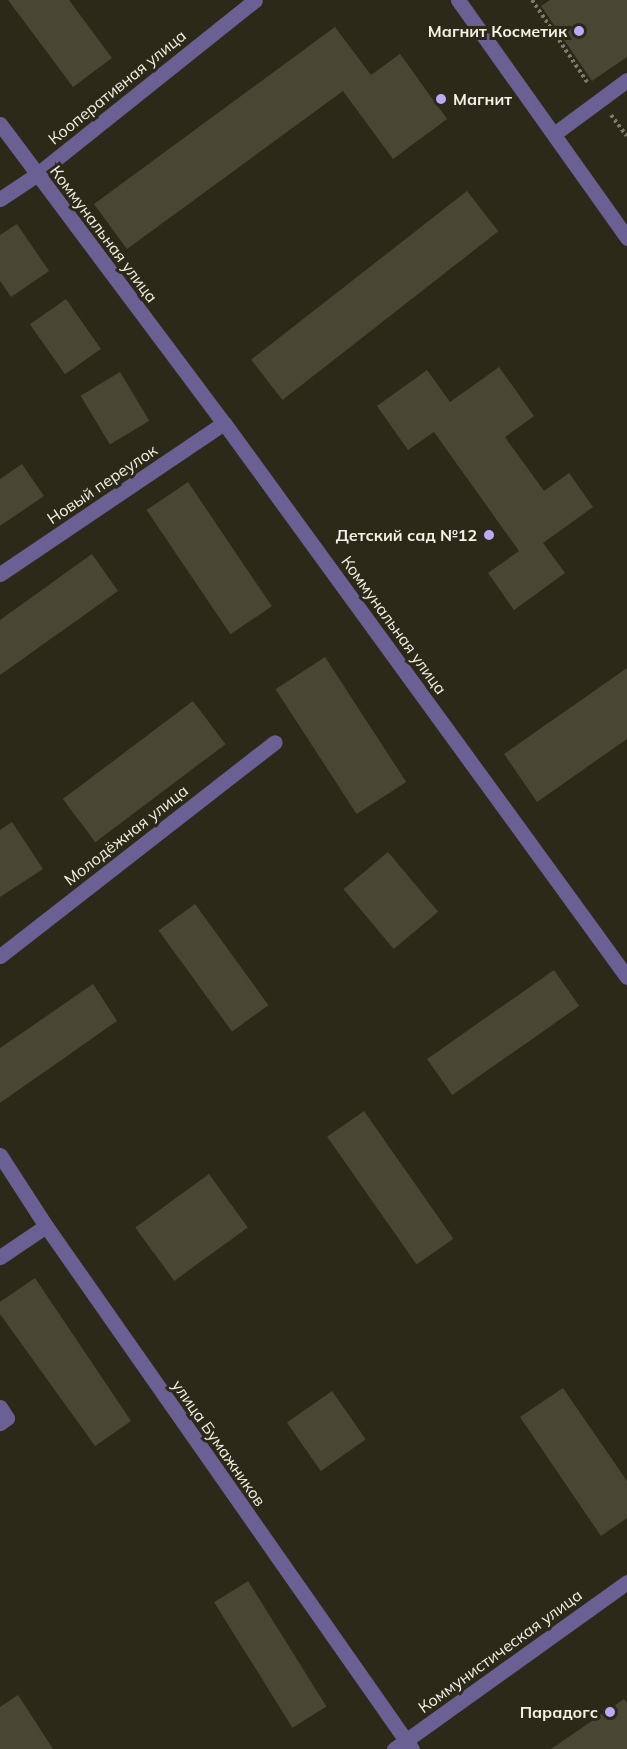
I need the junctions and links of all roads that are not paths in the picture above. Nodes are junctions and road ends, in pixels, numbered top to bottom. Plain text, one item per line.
1 (255, 0) edge
2 (458, 0) edge
3 (627, 80) edge
4 (0, 123) edge
5 (554, 134) junction
6 (36, 175) junction
7 (0, 199) edge
8 (627, 238) edge
9 (224, 423) junction
10 (0, 574) edge
11 (274, 742) dead end
12 (0, 957) edge
13 (627, 977) edge
14 (0, 1155) edge
15 (46, 1226) junction
16 (0, 1257) edge
17 (0, 1407) edge
18 (0, 1423) edge
19 (627, 1582) edge
20 (404, 1746) edge

1 - 6 street, Кооперативная улица
2 - 5 street
3 - 5 street
4 - 6 street, Коммунальная улица
5 - 8 street
6 - 7 street, Кооперативная улица
6 - 9 street, Коммунальная улица
9 - 10 street, Новый переулок
9 - 13 street, Коммунальная улица
11 - 12 street, Молодёжная улица
14 - 15 street, улица Бумажников
15 - 16 street
15 - 20 street, улица Бумажников
17 - 18 street
19 - 20 street, Коммунистическая улица

